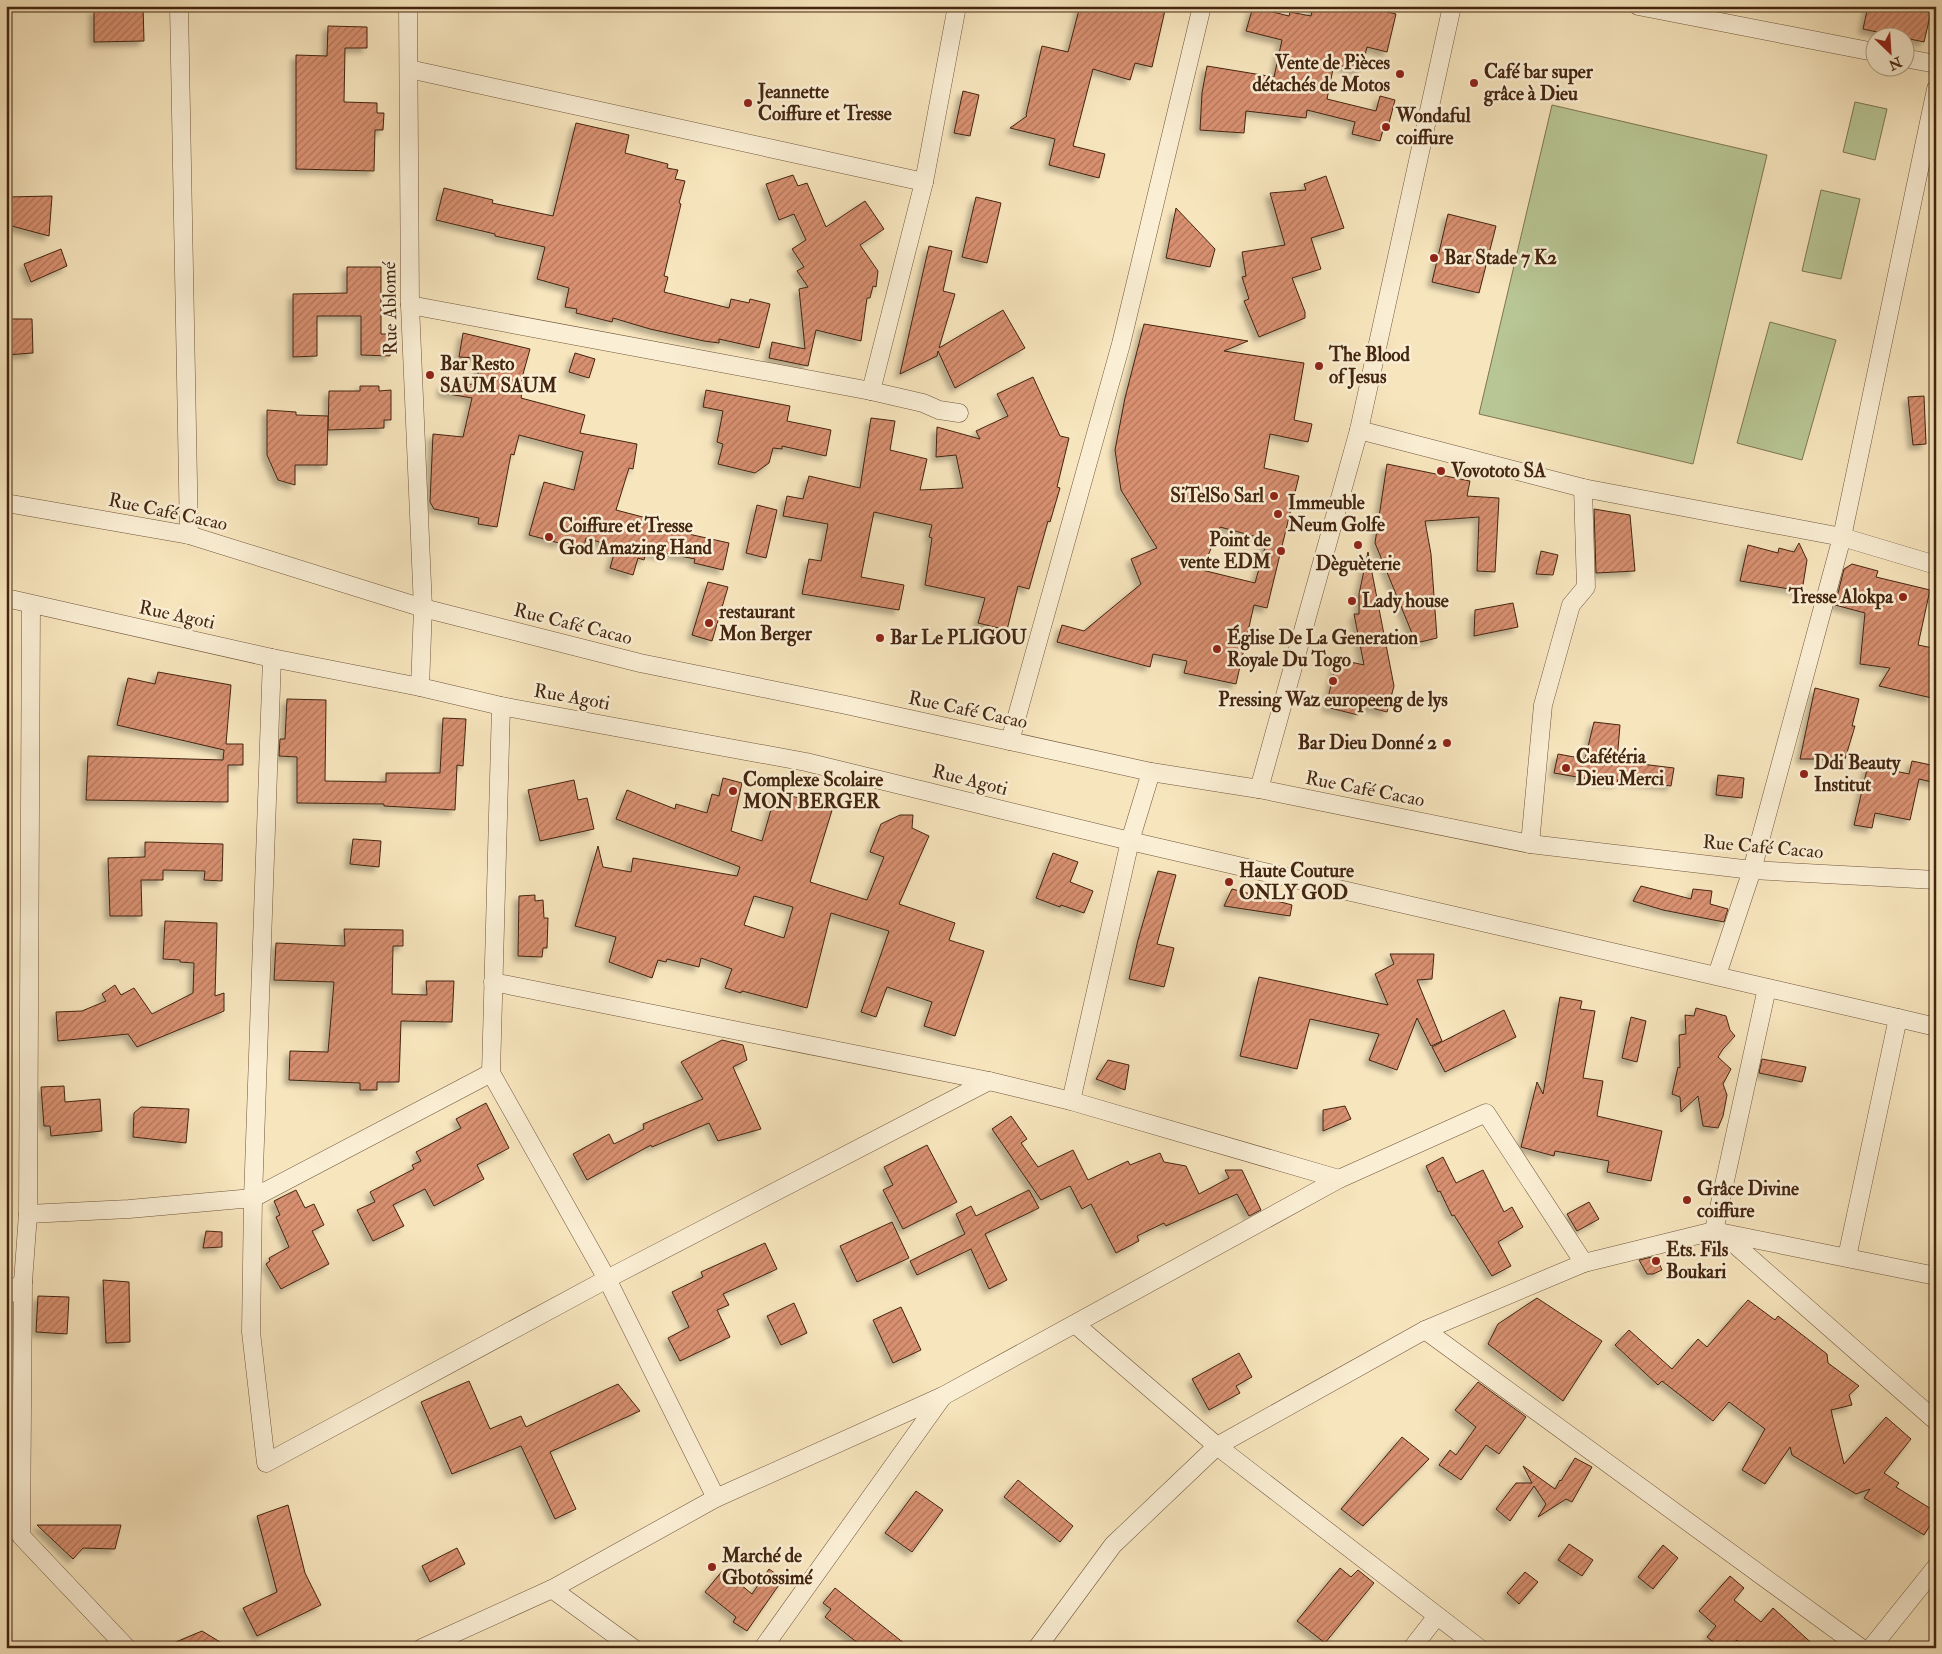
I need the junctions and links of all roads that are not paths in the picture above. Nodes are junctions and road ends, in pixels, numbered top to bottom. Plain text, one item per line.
1 (179, 6) edge
2 (408, 6) edge
3 (957, 6) edge
4 (1202, 6) edge
5 (1452, 6) edge
6 (1638, 6) edge
7 (1864, 50) edge
8 (1914, 60) edge
9 (1936, 64) edge
10 (409, 69) junction
11 (1936, 89) edge
12 (924, 182) junction
13 (410, 305) junction
14 (871, 391) junction
15 (959, 413) dead end
16 (1359, 430) junction
17 (1583, 488) junction
18 (6, 503) edge
19 (189, 535) junction
20 (1842, 537) junction
21 (1936, 565) edge
22 (6, 598) edge
23 (31, 605) junction
24 (423, 608) junction
25 (272, 658) junction
26 (420, 686) junction
27 (501, 706) junction
28 (1010, 741) junction
29 (1151, 772) junction
30 (1258, 790) junction
31 (1130, 841) junction
32 (1530, 844) junction
33 (1752, 870) junction
34 (1936, 880) edge
35 (1718, 975) junction
36 (493, 982) junction
37 (1767, 988) junction
38 (1898, 1018) junction
39 (1936, 1027) edge
40 (491, 1073) junction
41 (989, 1081) junction
42 (1071, 1101) junction
43 (1339, 1179) junction
44 (253, 1198) junction
45 (28, 1214) junction
46 (1718, 1232) junction
47 (1847, 1257) junction
48 (1584, 1263) junction
49 (1936, 1276) edge
50 (607, 1279) junction
51 (23, 1282) junction
52 (6, 1296) edge
53 (1075, 1324) junction
54 (1425, 1330) junction
55 (943, 1396) junction
56 (1936, 1421) edge
57 (1217, 1446) junction
58 (716, 1498) junction
59 (1936, 1567) edge
60 (552, 1589) junction
61 (1437, 1616) junction
62 (127, 1648) edge
63 (422, 1648) edge
64 (633, 1648) edge
65 (763, 1648) edge
66 (1037, 1648) edge
67 (1412, 1648) edge
68 (1480, 1648) edge
69 (1861, 1648) edge
70 (1871, 1648) edge

1 - 19 street
2 - 10 street, Rue Ablomé
3 - 12 street
4 - 28 street
5 - 16 street
6 - 7 street
8 - 9 street
10 - 12 street
10 - 13 street, Rue Ablomé
11 - 20 street
12 - 14 street
13 - 14 street
13 - 24 street, Rue Ablomé
14 - 15 street
16 - 17 street
16 - 30 street
17 - 20 street
17 - 32 street
18 - 19 street, Rue Café Cacao
19 - 24 street, Rue Café Cacao
20 - 21 street
20 - 33 street
22 - 23 street, Rue Agoti
23 - 25 street, Rue Agoti
23 - 45 street
24 - 26 street, Rue Ablomé
24 - 28 street, Rue Café Cacao
25 - 26 street, Rue Agoti
25 - 44 street
26 - 27 street, Rue Agoti
27 - 31 street, Rue Agoti
27 - 36 street
28 - 29 street, Rue Café Cacao
29 - 30 street, Rue Café Cacao
29 - 31 street
30 - 32 street, Rue Café Cacao
31 - 35 street, Rue Agoti
31 - 42 street
32 - 33 street, Rue Café Cacao
33 - 34 street, Rue Café Cacao
33 - 35 street
35 - 37 street, Rue Agoti
36 - 40 street
36 - 41 street
37 - 38 street, Rue Agoti
37 - 46 street
38 - 39 street, Rue Agoti
38 - 47 street
40 - 44 street
40 - 50 street
41 - 42 street
41 - 50 street
42 - 43 street
43 - 48 street
43 - 53 street
44 - 45 street
44 - 50 street
45 - 51 street
46 - 47 street
46 - 48 street
46 - 56 street
47 - 49 street
48 - 54 street
50 - 58 street
51 - 52 street
51 - 62 street
53 - 55 street
53 - 57 street
54 - 57 street
54 - 69 street
55 - 58 street
55 - 65 street
57 - 61 street
57 - 66 street
58 - 60 street
59 - 70 street
60 - 63 street
60 - 64 street
61 - 67 street
61 - 68 street

